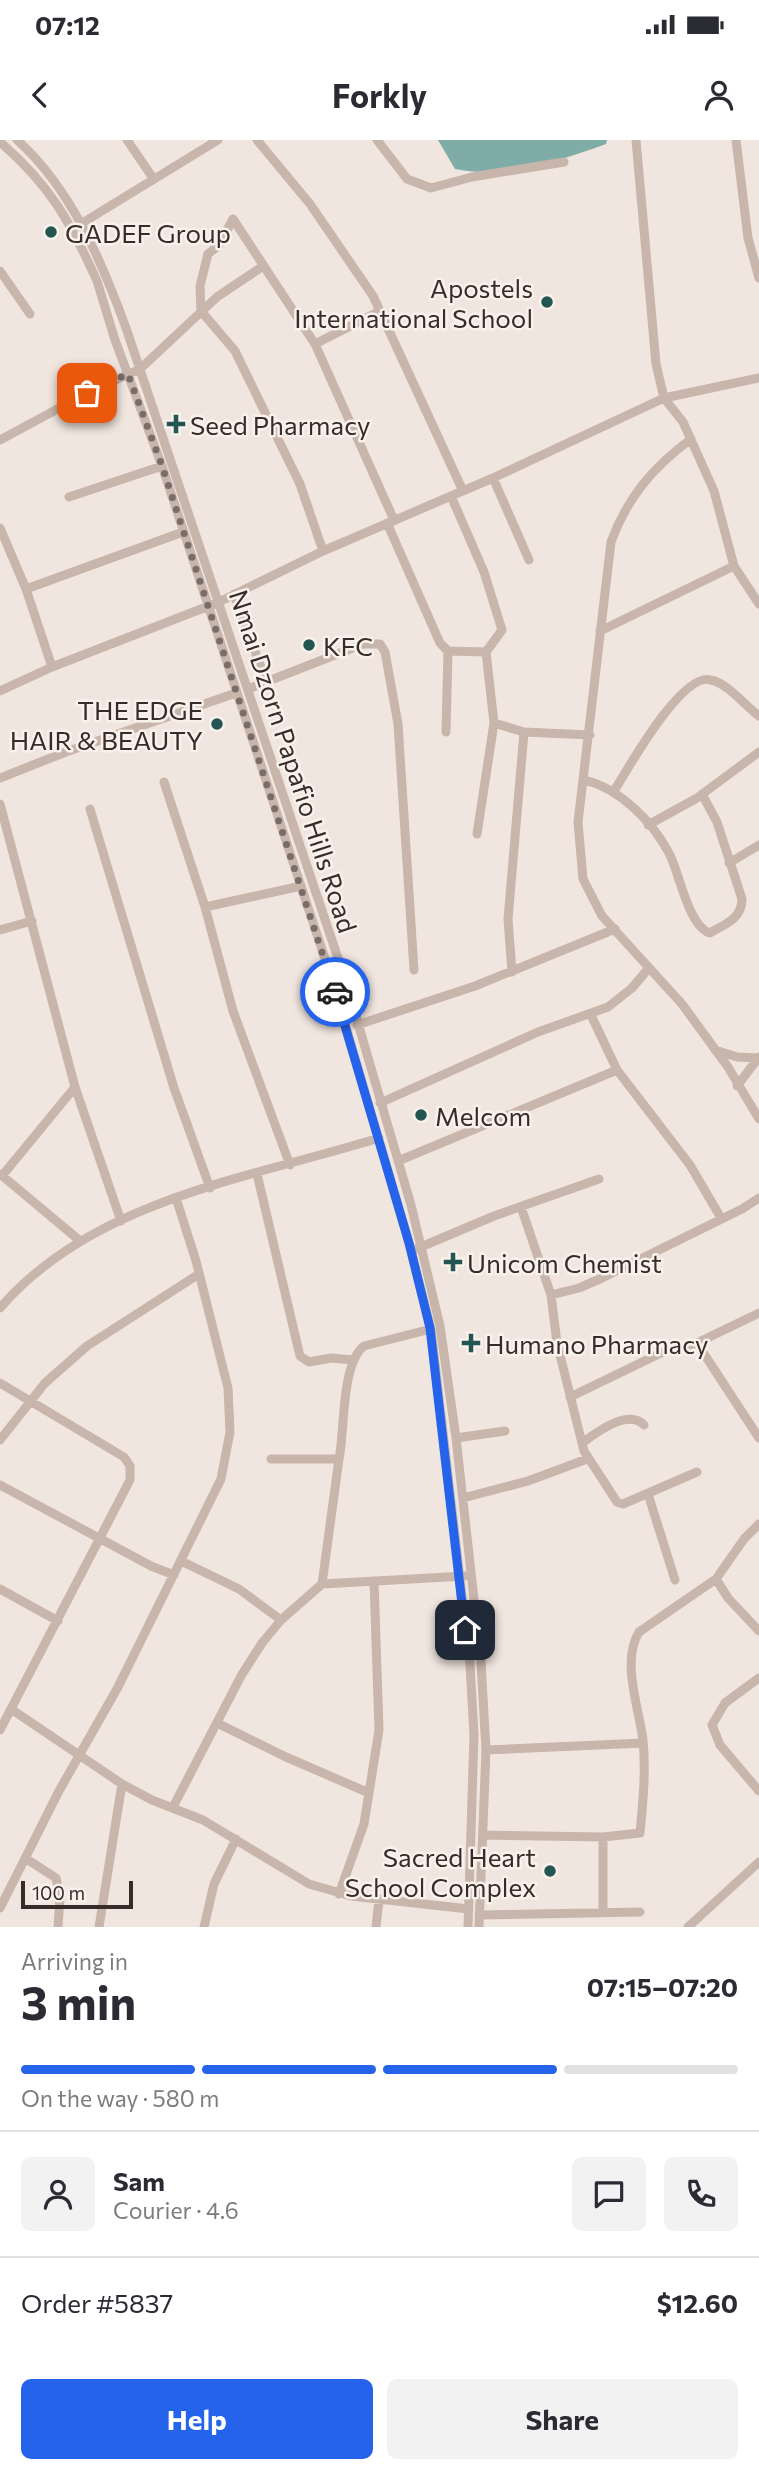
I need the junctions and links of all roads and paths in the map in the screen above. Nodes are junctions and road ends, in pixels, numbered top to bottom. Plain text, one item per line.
1 (17, 140) edge
2 (127, 140) edge
3 (218, 140) edge
4 (257, 140) edge
5 (377, 140) edge
6 (636, 140) edge
7 (736, 140) edge
8 (0, 142) edge
9 (564, 162) dead end
10 (153, 178) junction
11 (79, 225) junction
12 (263, 267) junction
13 (0, 271) edge
14 (759, 274) edge
15 (201, 311) junction
16 (380, 311) junction
17 (30, 314) dead end
18 (315, 344) junction
19 (140, 369) junction
20 (128, 374) junction
21 (759, 378) edge
22 (664, 398) junction
23 (691, 439) junction
24 (0, 440) edge
25 (162, 466) junction
26 (493, 478) junction
27 (463, 491) junction
28 (451, 496) junction
29 (69, 497) dead end
30 (391, 522) junction
31 (0, 528) edge
32 (183, 531) junction
33 (323, 551) junction
34 (529, 560) dead end
35 (734, 566) junction
36 (26, 589) junction
37 (234, 594) junction
38 (219, 602) junction
39 (759, 604) edge
40 (208, 606) junction
41 (600, 631) junction
42 (448, 651) junction
43 (486, 652) junction
44 (51, 667) junction
45 (266, 681) junction
46 (248, 689) junction
47 (0, 691) edge
48 (236, 694) junction
49 (759, 716) edge
50 (494, 723) junction
51 (446, 732) dead end
52 (524, 732) junction
53 (590, 735) junction
54 (759, 752) edge
55 (0, 778) edge
56 (585, 780) junction
57 (164, 782) dead end
58 (614, 791) junction
59 (702, 794) junction
60 (0, 804) edge
61 (90, 809) dead end
62 (648, 825) junction
63 (477, 834) dead end
64 (759, 845) edge
65 (729, 863) junction
66 (300, 886) junction
67 (205, 907) junction
68 (32, 921) junction
69 (615, 929) junction
70 (0, 930) edge
71 (414, 970) dead end
72 (648, 970) junction
73 (512, 972) junction
74 (591, 1015) junction
75 (357, 1024) junction
76 (715, 1050) junction
77 (759, 1058) edge
78 (617, 1070) junction
79 (737, 1086) junction
80 (75, 1087) junction
81 (380, 1103) junction
82 (759, 1119) edge
83 (379, 1138) junction
84 (398, 1161) junction
85 (290, 1165) junction
86 (257, 1174) junction
87 (1, 1175) edge
88 (599, 1179) dead end
89 (210, 1188) junction
90 (176, 1198) junction
91 (759, 1198) edge
92 (521, 1207) junction
93 (722, 1218) junction
94 (121, 1222) junction
95 (79, 1240) junction
96 (421, 1247) junction
97 (411, 1251) junction
98 (199, 1274) junction
99 (551, 1294) junction
100 (4, 1296) edge
101 (0, 1308) edge
102 (759, 1313) edge
103 (430, 1328) junction
104 (697, 1343) junction
105 (353, 1360) junction
106 (0, 1383) edge
107 (570, 1397) junction
108 (29, 1402) junction
109 (643, 1425) dead end
110 (505, 1431) dead end
111 (456, 1438) junction
112 (759, 1438) edge
113 (0, 1440) edge
114 (582, 1443) junction
115 (271, 1459) dead end
116 (339, 1459) junction
117 (587, 1459) junction
118 (697, 1472) dead end
119 (0, 1485) edge
120 (648, 1494) junction
121 (463, 1498) junction
122 (759, 1524) edge
123 (100, 1539) junction
124 (181, 1561) junction
125 (174, 1575) junction
126 (470, 1575) junction
127 (460, 1576) junction
128 (716, 1579) junction
129 (675, 1580) dead end
130 (374, 1581) junction
131 (322, 1584) junction
132 (0, 1589) edge
133 (281, 1620) junction
134 (58, 1621) junction
135 (759, 1631) edge
136 (759, 1678) edge
137 (11, 1709) junction
138 (217, 1723) junction
139 (0, 1730) edge
140 (643, 1743) junction
141 (486, 1750) junction
142 (79, 1757) junction
143 (122, 1784) junction
144 (759, 1791) edge
145 (369, 1793) junction
146 (173, 1807) junction
147 (483, 1835) junction
148 (603, 1837) junction
149 (236, 1839) junction
150 (25, 1858) junction
151 (759, 1862) edge
152 (340, 1894) junction
153 (379, 1900) junction
154 (0, 1908) edge
155 (469, 1909) junction
156 (603, 1912) junction
157 (640, 1912) dead end
158 (479, 1915) junction
159 (58, 1927) edge
160 (99, 1927) edge
161 (204, 1927) edge
162 (376, 1927) edge
163 (468, 1927) edge
164 (479, 1927) edge
165 (688, 1927) edge

1 - 11 street, Nmai Dzorn Papafio Hills Road
2 - 10 street
3 - 10 street
4 - 16 street
5 - 9 street
6 - 22 street
7 - 14 street
8 - 20 street, Nmai Dzorn Papafio Hills Road
10 - 11 street
11 - 19 street, Nmai Dzorn Papafio Hills Road
12 - 15 street
12 - 15 street
12 - 18 street
13 - 17 street
15 - 19 street
15 - 33 street
16 - 18 street
16 - 27 street
18 - 30 street
19 - 20 street
19 - 38 street, Nmai Dzorn Papafio Hills Road
20 - 24 street
20 - 25 street, Nmai Dzorn Papafio Hills Road
21 - 22 street
22 - 23 street
22 - 26 street
23 - 35 street
23 - 41 street
25 - 29 street
25 - 32 street, Nmai Dzorn Papafio Hills Road
26 - 27 street
26 - 34 street
27 - 28 street
28 - 30 street
28 - 43 street
30 - 33 street
30 - 42 street
31 - 36 street
32 - 36 street
32 - 40 street, Nmai Dzorn Papafio Hills Road
33 - 37 street
35 - 39 street
35 - 41 street
36 - 44 street
37 - 38 street
37 - 45 street
38 - 40 street
38 - 46 street, Nmai Dzorn Papafio Hills Road
40 - 44 street
40 - 48 street, Nmai Dzorn Papafio Hills Road
41 - 53 street
42 - 43 street
42 - 51 street
43 - 50 street
44 - 47 street
45 - 46 street
45 - 71 street
46 - 75 street, Nmai Dzorn Papafio Hills Road
48 - 55 street
48 - 66 street, Nmai Dzorn Papafio Hills Road
49 - 58 street
50 - 52 street
50 - 63 street
52 - 53 street
52 - 73 street
53 - 56 street
54 - 59 street
56 - 58 street
56 - 69 street
57 - 67 street
58 - 62 street
59 - 62 street
59 - 65 street
60 - 68 street
61 - 89 street
62 - 65 street
64 - 65 street
66 - 67 street
66 - 83 street, Nmai Dzorn Papafio Hills Road
67 - 85 street
68 - 70 street
68 - 80 street
69 - 72 street
69 - 73 street
72 - 74 street
72 - 76 street
73 - 75 street
74 - 78 street
74 - 81 street
75 - 81 street, Nmai Dzorn Papafio Hills Road
76 - 77 street
76 - 79 street
77 - 79 street
78 - 84 street
78 - 93 street
79 - 82 street
80 - 87 street
80 - 94 street
81 - 84 street, Nmai Dzorn Papafio Hills Road
83 - 85 street
83 - 97 street, Nmai Dzorn Papafio Hills Road
84 - 96 street, Nmai Dzorn Papafio Hills Road
85 - 86 street
86 - 89 street
86 - 105 street
87 - 95 street
88 - 92 street
89 - 90 street
90 - 94 street
90 - 98 street
91 - 93 street
92 - 96 street
92 - 99 street
93 - 99 street
94 - 95 street
95 - 100 street
96 - 97 street
96 - 111 street, Nmai Dzorn Papafio Hills Road
97 - 103 street, Nmai Dzorn Papafio Hills Road
98 - 108 street
98 - 124 street
99 - 107 street
100 - 101 street
102 - 104 street
103 - 105 street
103 - 127 street, Nmai Dzorn Papafio Hills Road
104 - 107 street
104 - 112 street
105 - 116 street
106 - 108 street
107 - 114 street
108 - 113 street
108 - 123 street
109 - 114 street
110 - 111 street
111 - 121 street, Nmai Dzorn Papafio Hills Road
114 - 117 street
115 - 116 street
116 - 131 street
117 - 120 street
117 - 121 street
118 - 120 street
119 - 123 street
120 - 129 street
121 - 126 street, Nmai Dzorn Papafio Hills Road
122 - 128 street
123 - 125 street
123 - 134 street
124 - 125 street
124 - 133 street
125 - 142 street
126 - 127 street
126 - 141 street, Nmai Dzorn Papafio Hills Road
127 - 130 street
127 - 155 street, Nmai Dzorn Papafio Hills Road
128 - 135 street
128 - 140 street
130 - 131 street
130 - 145 street
131 - 133 street
132 - 134 street
133 - 138 street
134 - 137 street
136 - 144 street
137 - 139 street
137 - 142 street
138 - 145 street
138 - 146 street
140 - 141 street
140 - 148 street
141 - 147 street, Nmai Dzorn Papafio Hills Road
142 - 143 street
142 - 150 street
143 - 146 street
143 - 160 street
145 - 152 street
146 - 149 street
147 - 148 street
147 - 158 street, Nmai Dzorn Papafio Hills Road
148 - 156 street
149 - 152 street
149 - 161 street
150 - 154 street
150 - 159 street
151 - 165 street
152 - 153 street
153 - 155 street
153 - 162 street
155 - 163 street, Nmai Dzorn Papafio Hills Road
156 - 157 street
156 - 158 street
158 - 164 street, Nmai Dzorn Papafio Hills Road

